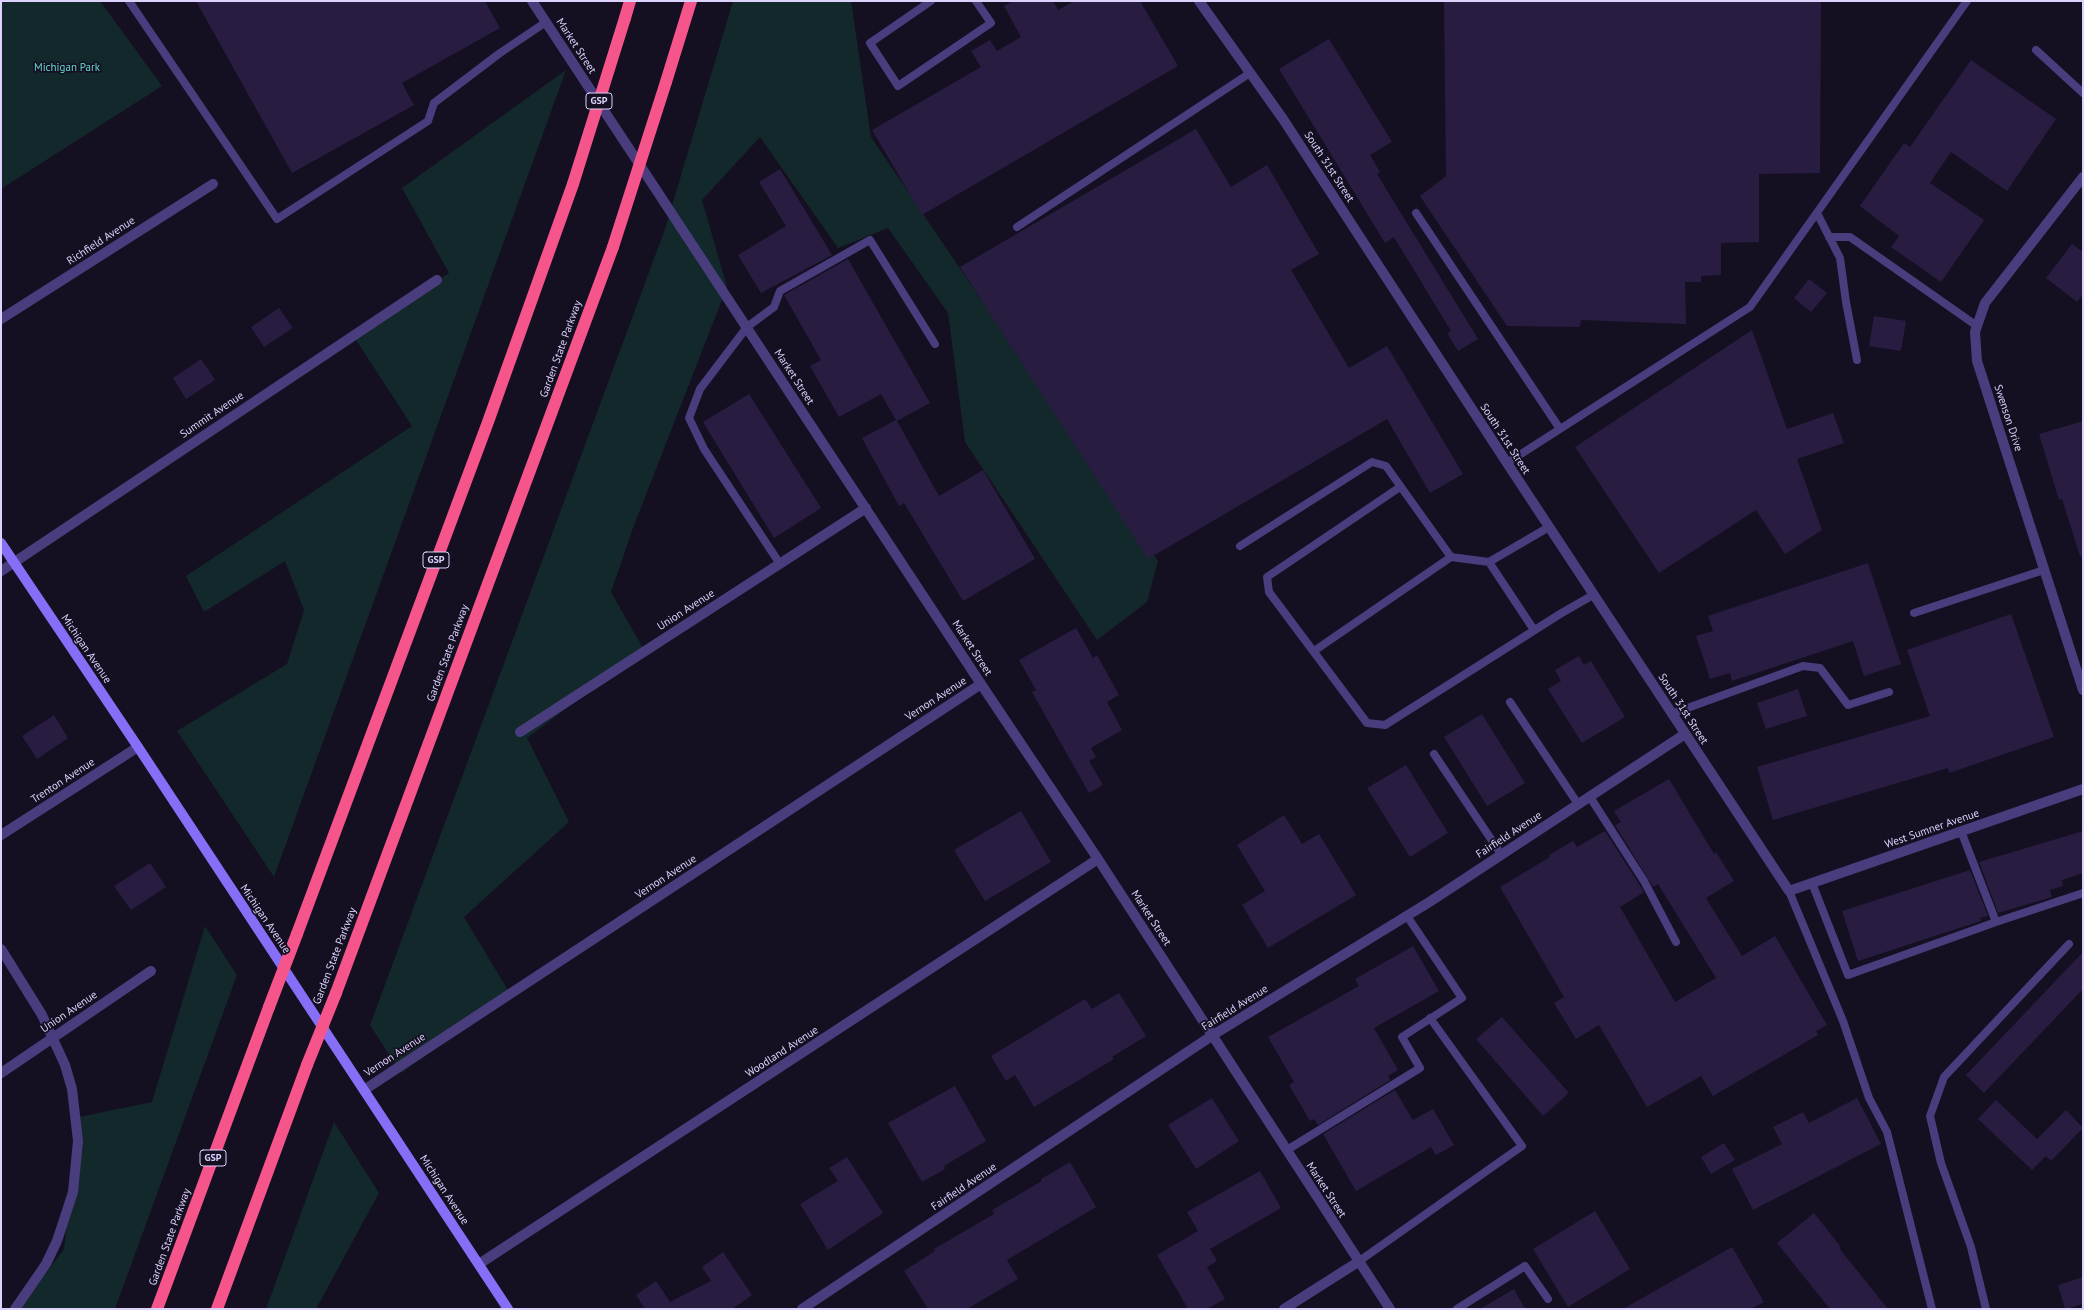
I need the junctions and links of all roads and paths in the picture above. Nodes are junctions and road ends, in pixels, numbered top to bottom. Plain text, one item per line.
1 (129, 1) edge
2 (532, 1) edge
3 (630, 1) edge
4 (691, 1) edge
5 (930, 1) edge
6 (976, 1) edge
7 (1199, 1) edge
8 (1967, 1) edge
9 (546, 22) junction
10 (2036, 50) dead end
11 (1250, 72) junction
12 (2083, 93) edge
13 (2083, 177) edge
14 (213, 184) dead end
15 (1416, 212) dead end
16 (1817, 213) junction
17 (1017, 227) dead end
18 (1829, 237) junction
19 (437, 280) dead end
20 (1, 320) edge
21 (1977, 326) junction
22 (747, 327) junction
23 (936, 344) dead end
24 (1857, 360) dead end
25 (1560, 429) junction
26 (1506, 463) junction
27 (1400, 487) junction
28 (866, 508) junction
29 (1548, 527) junction
30 (1, 543) edge
31 (1240, 546) dead end
32 (1451, 557) junction
33 (13, 562) junction
34 (1489, 562) junction
35 (780, 564) junction
36 (1, 570) edge
37 (2044, 570) junction
38 (1593, 594) junction
39 (1914, 613) dead end
40 (1534, 630) junction
41 (1314, 651) junction
42 (981, 684) junction
43 (2083, 690) edge
44 (1889, 692) dead end
45 (1510, 702) dead end
46 (1671, 714) junction
47 (520, 732) dead end
48 (1685, 734) junction
49 (138, 747) junction
50 (1434, 754) dead end
51 (2083, 789) edge
52 (1590, 797) junction
53 (1578, 804) junction
54 (1961, 831) junction
55 (1, 835) edge
56 (1501, 854) junction
57 (1098, 859) junction
58 (1812, 883) junction
59 (1789, 891) junction
60 (2083, 893) edge
61 (1407, 916) junction
62 (1996, 922) junction
63 (1676, 942) dead end
64 (2069, 944) dead end
65 (1, 950) edge
66 (151, 970) dead end
67 (1430, 1018) junction
68 (1213, 1035) junction
69 (53, 1037) junction
70 (1, 1073) edge
71 (364, 1090) junction
72 (1287, 1150) junction
73 (1358, 1262) junction
74 (478, 1264) junction
75 (1548, 1299) dead end
76 (15, 1309) edge
77 (157, 1309) edge
78 (217, 1309) edge
79 (508, 1309) edge
80 (802, 1309) edge
81 (1284, 1309) edge
82 (1390, 1309) edge
83 (1457, 1309) edge
84 (1932, 1309) edge
85 (1986, 1309) edge

1 - 9 lane
2 - 9 street, Market Street
3 - 77 highway, Garden State Parkway / GSP, bridge
4 - 78 highway, Garden State Parkway, bridge
5 - 6 lane
7 - 11 street, South 31st Street
8 - 16 lane
9 - 22 street, Market Street
10 - 12 lane
11 - 17 lane
11 - 26 street, South 31st Street
13 - 21 street, Swenson Drive
14 - 20 street, Richfield Avenue
15 - 25 lane
16 - 18 lane
16 - 25 lane
18 - 21 lane
18 - 24 lane
19 - 33 street, Summit Avenue
21 - 37 street, Swenson Drive
22 - 23 lane
22 - 28 street, Market Street
22 - 35 lane
25 - 26 lane
26 - 29 street, South 31st Street
27 - 31 lane
27 - 32 lane
27 - 41 lane
28 - 35 street, Union Avenue
28 - 42 street, Market Street
29 - 34 lane
29 - 38 street, South 31st Street
30 - 33 street, Michigan Avenue
32 - 34 lane
32 - 41 lane
33 - 36 street, Summit Avenue
33 - 49 street, Michigan Avenue
34 - 40 lane
35 - 47 street, Union Avenue
37 - 39 lane
37 - 43 street, Swenson Drive
38 - 40 lane
38 - 46 street, South 31st Street
40 - 41 lane
42 - 57 street, Market Street
42 - 71 street, Vernon Avenue
44 - 46 lane
45 - 53 lane
46 - 48 street, South 31st Street
48 - 52 street, Fairfield Avenue
48 - 59 street, South 31st Street
49 - 55 street, Trenton Avenue
49 - 71 street, Michigan Avenue
50 - 56 lane
51 - 54 street, West Sumner Avenue
52 - 53 street, Fairfield Avenue
52 - 63 lane
53 - 56 street, Fairfield Avenue
54 - 58 street, West Sumner Avenue
54 - 62 lane
56 - 61 street, Fairfield Avenue
57 - 68 street, Market Street
57 - 74 street, Woodland Avenue
58 - 59 street, West Sumner Avenue
58 - 62 lane
59 - 84 lane
60 - 62 lane
61 - 67 lane
61 - 68 street, Fairfield Avenue
64 - 85 lane
65 - 69 street
66 - 69 street, Union Avenue
67 - 72 lane
67 - 73 lane
68 - 72 street, Market Street
68 - 80 street, Fairfield Avenue
69 - 70 street, Union Avenue
69 - 76 street
71 - 74 street, Michigan Avenue
72 - 73 street, Market Street
73 - 81 street
73 - 82 street, Market Street
74 - 79 street, Michigan Avenue
75 - 83 lane

